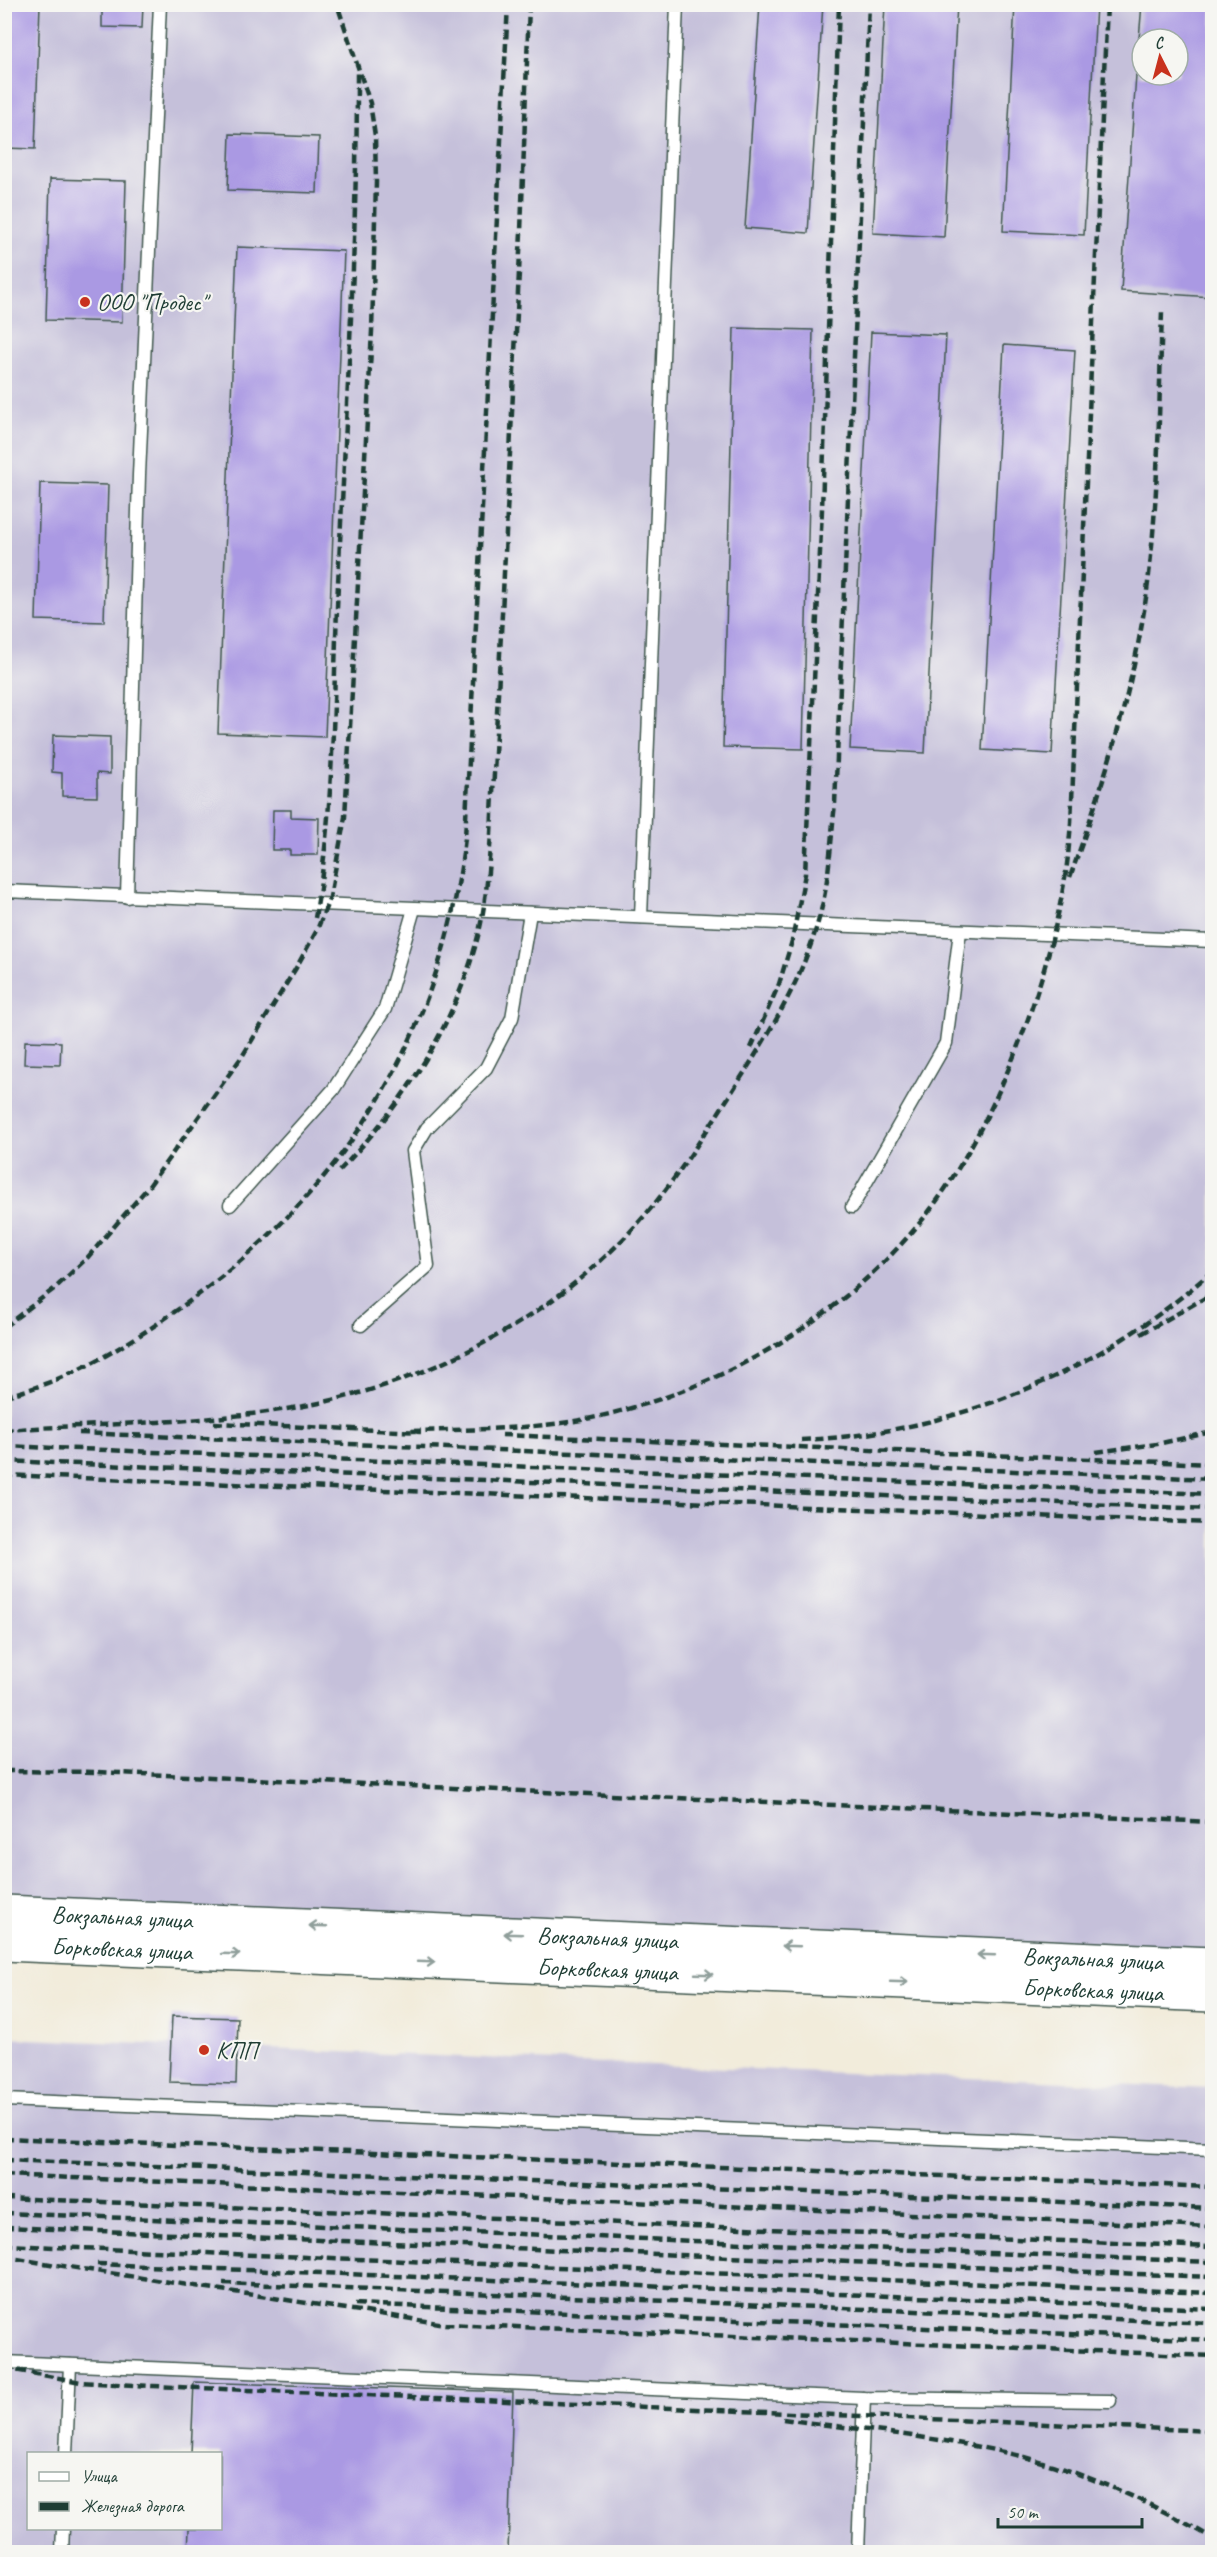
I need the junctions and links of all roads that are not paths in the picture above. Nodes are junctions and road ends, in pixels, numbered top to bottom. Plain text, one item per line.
1 (160, 4) edge
2 (677, 4) edge
3 (4, 891) edge
4 (128, 897) junction
5 (414, 909) junction
6 (530, 913) junction
7 (641, 917) junction
8 (960, 931) junction
9 (1212, 941) edge
10 (230, 1205) dead end
11 (852, 1207) dead end
12 (361, 1325) dead end
13 (4, 1912) edge
14 (4, 1944) edge
15 (1212, 1964) edge
16 (1212, 1995) edge
17 (4, 2100) edge
18 (1212, 2149) edge
19 (4, 2362) edge
20 (70, 2365) junction
21 (864, 2398) junction
22 (1110, 2401) dead end
23 (66, 2452) edge
24 (63, 2530) edge
25 (62, 2553) edge
26 (858, 2553) edge

1 - 4 lane
2 - 7 lane
3 - 4 lane
4 - 5 lane
5 - 6 lane
5 - 10 lane
6 - 7 lane
6 - 12 lane
7 - 8 lane
8 - 9 lane
8 - 11 lane
15 -> 13 main road, Вокзальная улица
14 -> 16 main road, Борковская улица
17 - 18 lane
19 - 20 lane
20 - 21 lane
20 - 23 lane
21 - 22 lane
21 - 26 lane
24 - 25 lane

